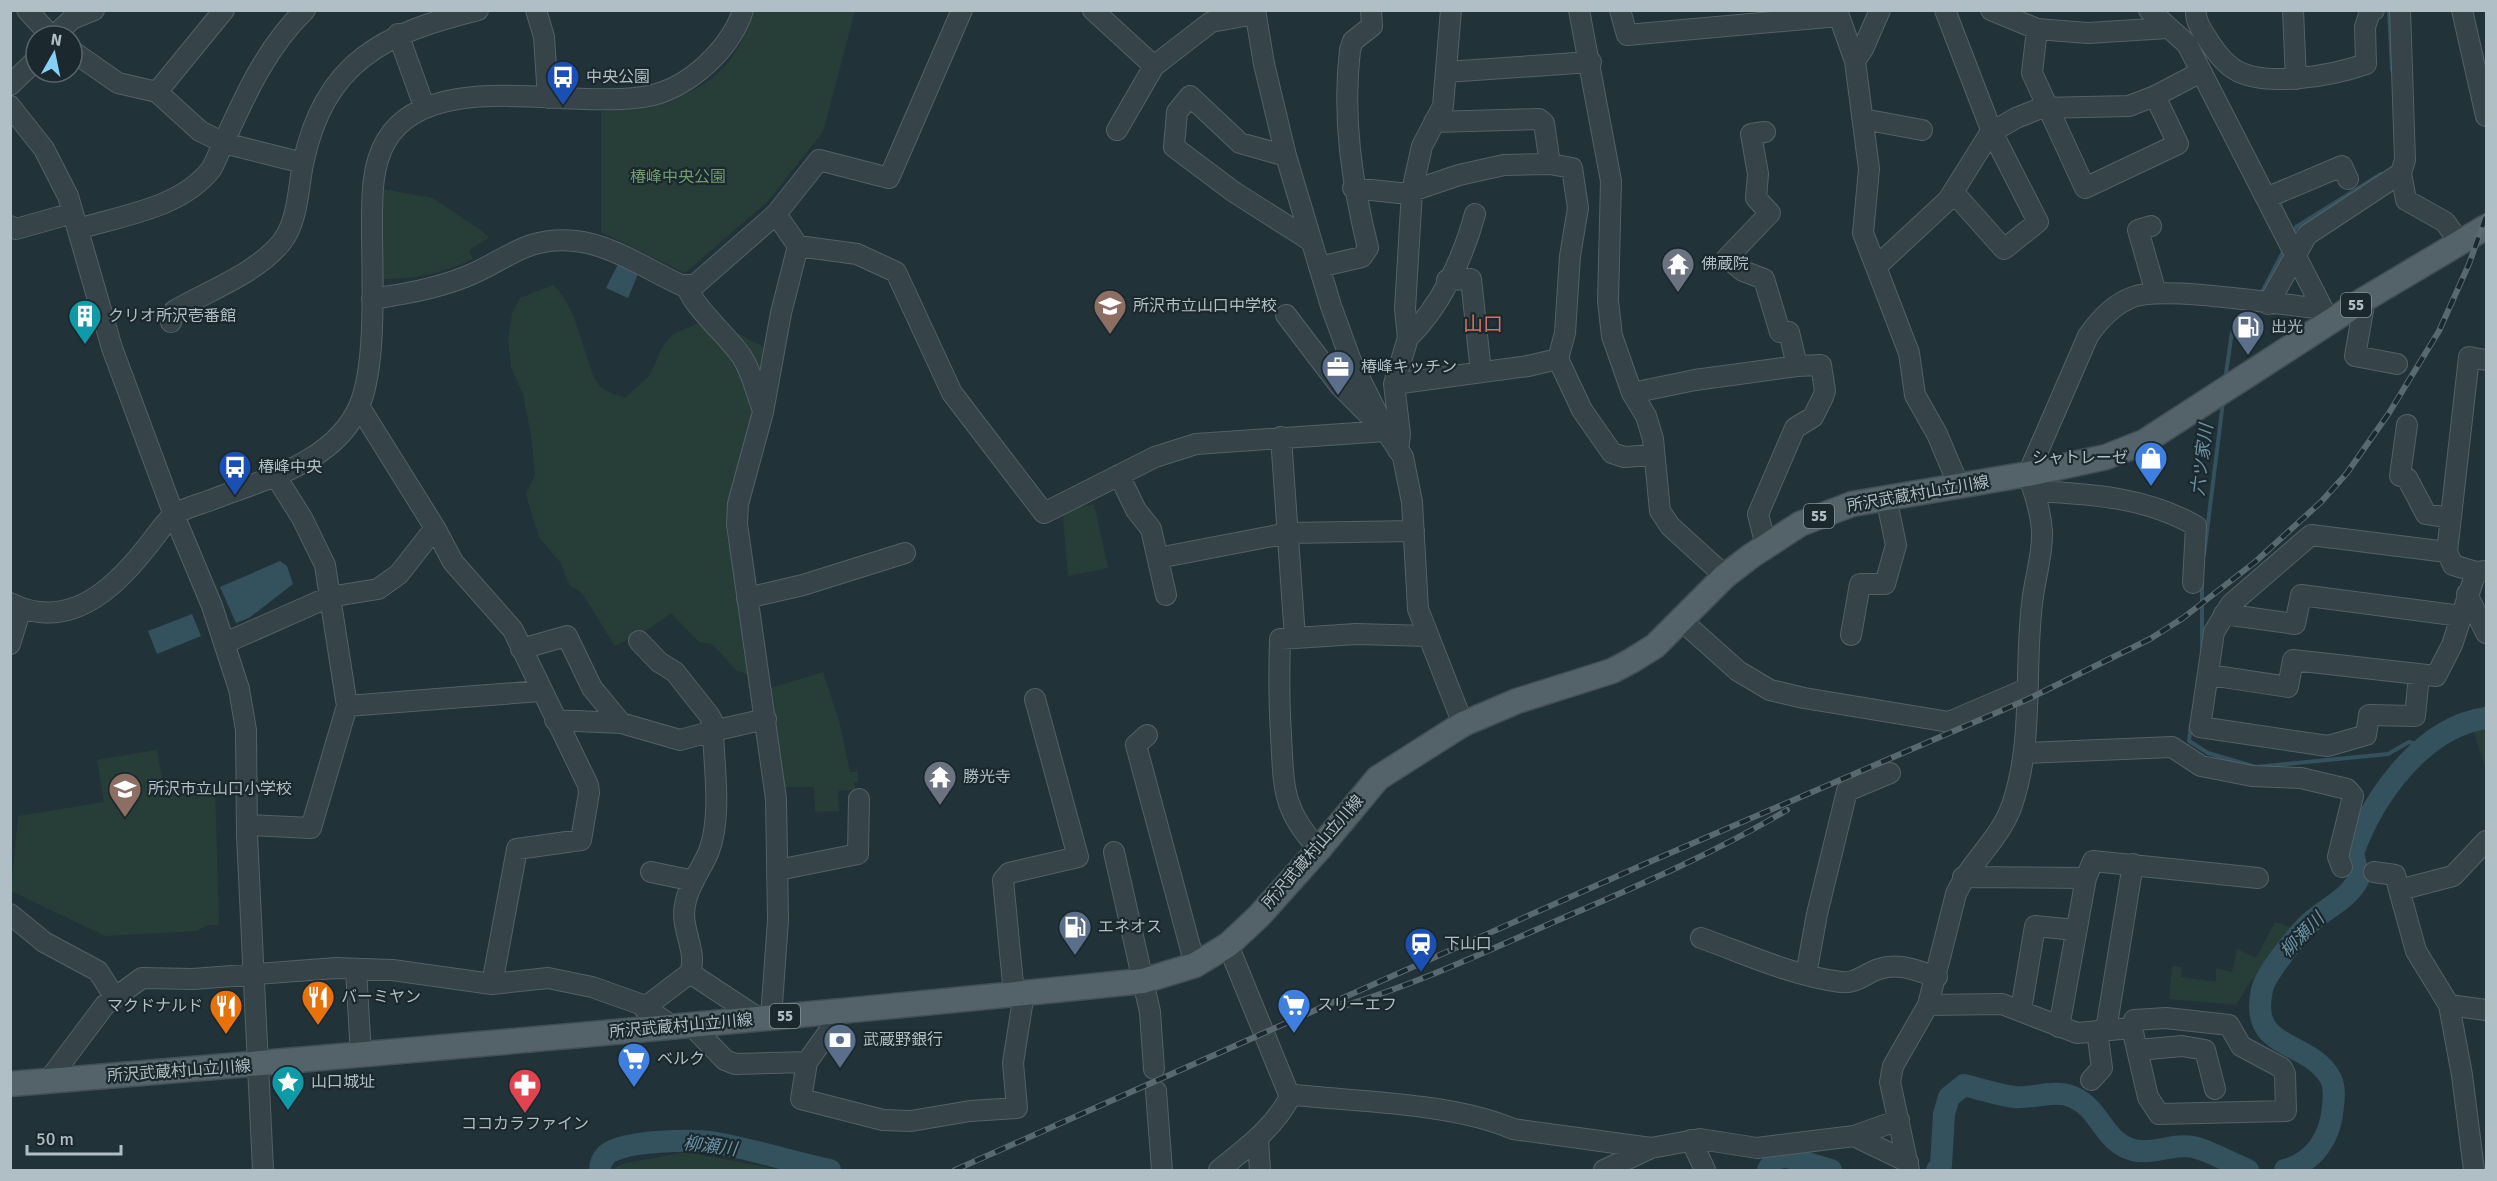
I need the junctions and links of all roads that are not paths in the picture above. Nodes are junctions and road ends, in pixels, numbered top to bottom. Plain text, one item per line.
1 (27, 10) edge
2 (94, 10) edge
3 (224, 10) edge
4 (305, 10) edge
5 (478, 10) edge
6 (536, 10) edge
7 (743, 10) edge
8 (962, 10) edge
9 (1093, 10) edge
10 (1371, 10) edge
11 (1451, 10) edge
12 (1580, 10) edge
13 (1620, 10) edge
14 (1880, 10) edge
15 (1945, 10) edge
16 (1991, 10) edge
17 (2196, 10) edge
18 (2293, 10) edge
19 (2400, 10) edge
20 (2462, 10) edge
21 (2371, 11) edge
22 (1255, 12) edge
23 (1827, 13) edge
24 (283, 18) edge
25 (2164, 18) edge
26 (41, 24) edge
27 (66, 24) edge
28 (2037, 29) junction
29 (398, 34) junction
30 (84, 59) edge
31 (1591, 62) junction
32 (1855, 62) junction
33 (1154, 66) junction
34 (24, 72) edge
35 (1446, 72) junction
36 (2201, 72) junction
37 (2296, 79) junction
38 (10, 85) edge
39 (156, 92) junction
40 (2154, 96) junction
41 (548, 99) junction
42 (10, 106) edge
43 (424, 106) junction
44 (2048, 108) junction
45 (2486, 116) edge
46 (1863, 119) junction
47 (1434, 122) junction
48 (1117, 130) dead end
49 (1922, 130) dead end
50 (1765, 132) dead end
51 (1992, 132) junction
52 (224, 143) junction
53 (1286, 156) junction
54 (303, 163) junction
55 (1551, 164) junction
56 (2401, 173) junction
57 (2348, 179) dead end
58 (1353, 188) junction
59 (1413, 191) junction
60 (1954, 193) junction
61 (2266, 198) junction
62 (776, 213) junction
63 (1475, 214) dead end
64 (76, 221) junction
65 (10, 226) edge
66 (2151, 226) dead end
67 (2487, 227) edge
68 (1311, 241) junction
69 (2460, 243) junction
70 (798, 246) junction
71 (2293, 250) junction
72 (1876, 266) junction
73 (1318, 267) junction
74 (1447, 280) junction
75 (687, 286) junction
76 (2156, 293) junction
77 (372, 299) junction
78 (2365, 299) junction
79 (2255, 302) junction
80 (1286, 315) dead end
81 (2326, 316) junction
82 (171, 322) dead end
83 (1408, 338) junction
84 (1558, 359) junction
85 (2487, 360) edge
86 (1351, 361) junction
87 (2397, 364) dead end
88 (1797, 366) junction
89 (1328, 370) junction
90 (1481, 372) junction
91 (1394, 384) junction
92 (1632, 393) junction
93 (359, 406) junction
94 (763, 411) junction
95 (2407, 425) dead end
96 (1386, 431) junction
97 (1281, 437) junction
98 (1398, 450) junction
99 (1654, 455) junction
100 (275, 475) junction
101 (1119, 475) junction
102 (2031, 483) junction
103 (1959, 486) junction
104 (1886, 497) junction
105 (174, 515) junction
106 (2450, 518) junction
107 (435, 528) junction
108 (1414, 531) junction
109 (1288, 533) junction
110 (1766, 546) junction
111 (2447, 552) junction
112 (905, 553) dead end
113 (1158, 558) junction
114 (2481, 572) edge
115 (1725, 576) junction
116 (2193, 583) dead end
117 (2467, 594) junction
118 (1166, 595) dead end
119 (329, 597) junction
120 (747, 598) junction
121 (16, 605) edge
122 (2224, 614) junction
123 (2461, 616) junction
124 (1682, 621) junction
125 (2487, 633) edge
126 (1851, 635) dead end
127 (1428, 636) junction
128 (1295, 638) junction
129 (639, 641) dead end
130 (225, 643) junction
131 (10, 644) edge
132 (521, 649) junction
133 (2210, 675) junction
134 (2419, 675) junction
135 (2026, 689) junction
136 (541, 691) junction
137 (1035, 699) dead end
138 (347, 706) junction
139 (766, 719) junction
140 (555, 720) junction
141 (621, 723) junction
142 (1463, 724) junction
143 (715, 730) junction
144 (1147, 735) dead end
145 (2024, 753) junction
146 (1890, 773) dead end
147 (859, 799) dead end
148 (247, 825) junction
149 (2487, 841) edge
150 (1319, 849) junction
151 (1114, 852) dead end
152 (2133, 864) junction
153 (2342, 867) dead end
154 (778, 870) junction
155 (651, 872) dead end
156 (2374, 872) dead end
157 (1963, 877) junction
158 (2086, 878) junction
159 (2258, 879) dead end
160 (694, 881) junction
161 (2399, 890) junction
162 (10, 914) edge
163 (2076, 930) junction
164 (1701, 938) dead end
165 (1228, 945) junction
166 (1195, 965) junction
167 (357, 970) junction
168 (254, 973) junction
169 (690, 973) junction
170 (1806, 975) junction
171 (1937, 977) junction
172 (1143, 981) junction
173 (492, 984) junction
174 (1019, 994) junction
175 (114, 996) junction
176 (1928, 1005) junction
177 (2449, 1005) junction
178 (644, 1008) junction
179 (2021, 1010) junction
180 (2487, 1010) edge
181 (835, 1012) junction
182 (765, 1018) junction
183 (681, 1025) junction
184 (2059, 1027) junction
185 (2132, 1028) junction
186 (2102, 1031) junction
187 (2138, 1050) junction
188 (361, 1055) junction
189 (807, 1062) junction
190 (259, 1065) junction
191 (1154, 1069) dead end
192 (2091, 1080) dead end
193 (48, 1081) junction
194 (10, 1084) edge
195 (2215, 1089) dead end
196 (1156, 1091) dead end
197 (1290, 1097) junction
198 (1899, 1120) junction
199 (1854, 1136) junction
200 (1258, 1138) junction
201 (1691, 1140) junction
202 (1651, 1148) junction
203 (1909, 1166) edge
204 (263, 1170) edge
205 (1162, 1170) edge
206 (1219, 1170) edge
207 (1260, 1170) edge
208 (1604, 1170) edge
209 (1705, 1170) edge
210 (2474, 1170) edge

1 - 26 street
2 - 27 street
3 - 39 street
4 - 24 street
5 - 29 street
6 - 41 street
7 - 41 street
8 - 62 street
9 - 33 street
10 - 58 street
11 - 35 street
12 - 31 street
13 - 23 street
14 - 32 street
15 - 51 street
16 - 28 street
17 - 37 street
18 - 37 street
19 - 56 street
20 - 45 street
21 - 37 street
22 - 33 street
22 - 53 street
23 - 32 street
24 - 52 street
25 - 28 street
25 - 36 street
28 - 44 street
29 - 43 street
29 - 54 street
30 - 39 street
31 - 35 street
31 - 92 street
32 - 46 street
33 - 48 street
34 - 38 street
35 - 47 street
36 - 40 street
36 - 61 street
39 - 52 street
40 - 44 street
40 - 44 street
41 - 43 street
42 - 64 street
43 - 77 street
44 - 51 street
46 - 49 street
46 - 72 street
47 - 55 street
47 - 59 street
50 - 88 street
51 - 60 street
51 - 60 street
52 - 54 street
52 - 64 street
53 - 68 street
53 - 68 street
54 - 82 street
55 - 59 street
55 - 84 street
56 - 69 street
56 - 71 street
57 - 61 street
58 - 59 street
58 - 73 street
59 - 83 street
60 - 72 street
61 - 71 street
62 - 70 street
62 - 75 street
63 - 74 street
64 - 65 street
64 - 105 street
66 - 76 street
67 - 69 main road, 所沢武蔵村山立川線 / 55
68 - 73 street
69 - 78 main road, 所沢武蔵村山立川線 / 55
70 - 94 street
70 - 101 street
71 - 79 street
71 - 81 street
72 - 103 street
73 - 86 street
74 - 83 street
74 - 90 street
75 - 77 street
75 - 94 street
76 - 79 street
76 - 102 street
77 - 93 street
78 - 81 main road, 所沢武蔵村山立川線 / 55
78 - 87 street
79 - 81 street
80 - 89 street
81 - 102 main road, 所沢武蔵村山立川線 / 55
83 - 91 street
84 - 90 street
84 - 99 street
85 - 106 street
86 - 89 street
86 - 96 street
88 - 92 street
88 - 110 street
89 - 96 street
90 - 91 street
91 - 98 street
92 - 99 street
93 - 100 street
93 - 107 street
94 - 120 street
95 - 106 street
96 - 97 street
96 - 98 street
97 - 101 street
97 - 109 street
98 - 108 street
99 - 115 street
100 - 105 street
100 - 119 street
101 - 113 street
102 - 103 main road, 所沢武蔵村山立川線 / 55
102 - 116 street
102 - 135 street
103 - 104 main road, 所沢武蔵村山立川線 / 55
104 - 110 main road, 所沢武蔵村山立川線 / 55
104 - 126 street
105 - 121 street
105 - 130 street
106 - 111 street
107 - 119 street
107 - 132 street
108 - 109 street
108 - 127 street
109 - 113 street
109 - 128 street
110 - 115 main road, 所沢武蔵村山立川線 / 55
111 - 114 street
111 - 122 street
112 - 120 street
113 - 118 street
114 - 117 street
115 - 124 main road, 所沢武蔵村山立川線 / 55
117 - 123 street
117 - 125 street
119 - 130 street
119 - 138 street
120 - 139 street
121 - 131 street
122 - 123 street
122 - 133 street
123 - 134 street
124 - 135 street
124 - 142 main road, 所沢武蔵村山立川線 / 55
127 - 128 street
127 - 142 street
128 - 150 street
129 - 143 street
130 - 148 street
132 - 136 street
132 - 141 street
133 - 134 street
133 - 134 street
135 - 145 street
136 - 138 street
136 - 140 street
137 - 174 street
138 - 148 street
139 - 143 street
139 - 154 street
140 - 141 street
140 - 173 street
141 - 143 street
142 - 150 main road, 所沢武蔵村山立川線 / 55
143 - 160 street
144 - 166 street
145 - 153 street
145 - 157 street
146 - 170 street
147 - 154 street
148 - 168 street
149 - 161 street
150 - 165 main road, 所沢武蔵村山立川線 / 55
151 - 172 street
152 - 158 street
152 - 159 street
152 - 186 street
154 - 182 street
155 - 160 street
156 - 161 street
157 - 158 street
157 - 171 street
158 - 163 street
160 - 169 street
161 - 177 street
162 - 175 street
163 - 179 street
163 - 184 street
164 - 170 street
165 - 166 main road, 所沢武蔵村山立川線 / 55
165 - 197 street
166 - 172 main road, 所沢武蔵村山立川線 / 55
167 - 168 street
167 - 173 street
167 - 188 street
168 - 175 street
168 - 190 street
169 - 178 street
169 - 182 street
170 - 171 street
171 - 176 street
172 - 174 main road, 所沢武蔵村山立川線 / 55
172 - 191 street
173 - 178 street
174 - 181 main road, 所沢武蔵村山立川線 / 55
174 - 189 street
175 - 193 street
176 - 179 street
176 - 198 street
177 - 180 street
177 - 210 street
178 - 183 street
179 - 184 street
181 - 182 main road, 所沢武蔵村山立川線 / 55
181 - 189 street
182 - 183 main road, 所沢武蔵村山立川線 / 55
183 - 188 main road, 所沢武蔵村山立川線 / 55
183 - 189 street
184 - 186 street
185 - 186 street
185 - 187 street
185 - 187 street
186 - 192 street
187 - 195 street
188 - 190 main road, 所沢武蔵村山立川線 / 55
190 - 193 main road, 所沢武蔵村山立川線 / 55
190 - 204 street
193 - 194 main road, 所沢武蔵村山立川線 / 55
196 - 205 street
197 - 200 street
197 - 202 street
198 - 199 street
198 - 203 street
199 - 201 street
199 - 203 street
200 - 206 street
200 - 207 street
201 - 202 street
201 - 209 street
202 - 208 street

